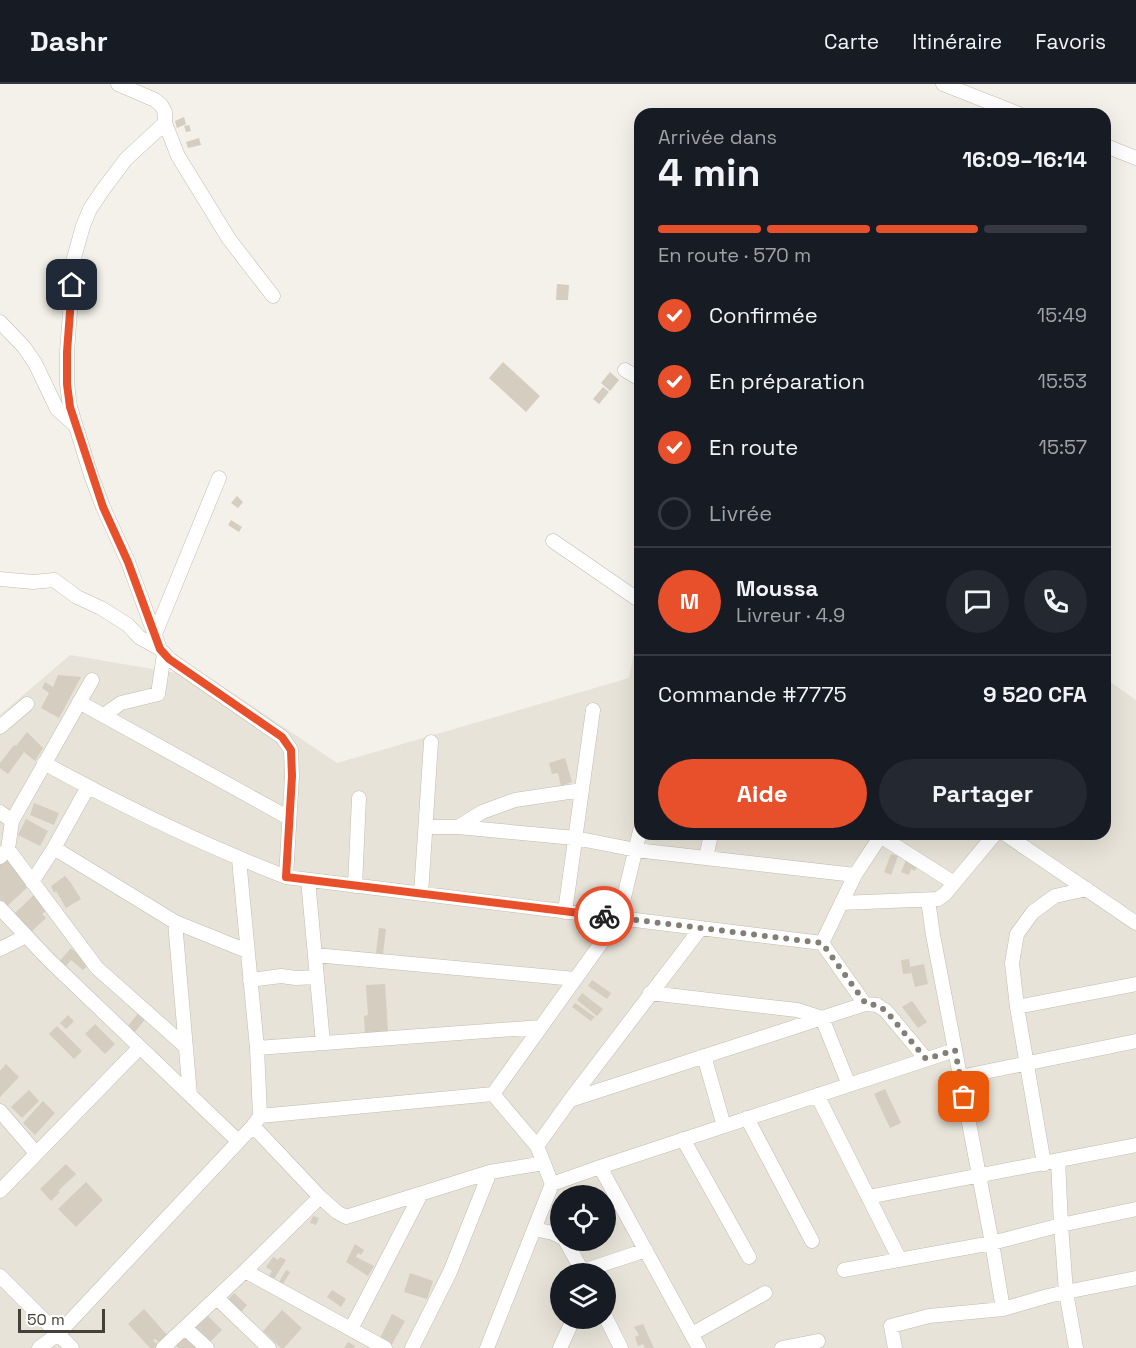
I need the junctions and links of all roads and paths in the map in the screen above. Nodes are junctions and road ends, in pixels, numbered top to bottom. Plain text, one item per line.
1 (118, 84) edge
2 (943, 84) edge
3 (1004, 108) edge
4 (165, 123) junction
5 (1111, 148) edge
6 (1136, 158) edge
7 (273, 296) dead end
8 (0, 322) edge
9 (625, 370) dead end
10 (634, 375) edge
11 (76, 426) junction
12 (219, 478) dead end
13 (554, 541) dead end
14 (0, 579) edge
15 (634, 597) edge
16 (155, 634) junction
17 (162, 652) junction
18 (92, 680) dead end
19 (80, 702) junction
20 (27, 704) dead end
21 (593, 710) dead end
22 (104, 715) junction
23 (0, 727) edge
24 (431, 742) dead end
25 (44, 763) junction
26 (88, 787) junction
27 (582, 790) junction
28 (359, 798) dead end
29 (0, 812) edge
30 (290, 818) junction
31 (12, 821) junction
32 (426, 827) junction
33 (458, 827) junction
34 (575, 838) junction
35 (638, 840) edge
36 (710, 840) edge
37 (877, 840) edge
38 (888, 840) edge
39 (990, 840) edge
40 (1014, 840) edge
41 (54, 848) junction
42 (636, 850) junction
43 (4, 853) edge
44 (706, 858) junction
45 (239, 859) junction
46 (855, 874) junction
47 (286, 877) junction
48 (308, 880) junction
49 (32, 882) junction
50 (954, 883) junction
51 (355, 886) junction
52 (1087, 890) junction
53 (422, 894) junction
54 (928, 900) junction
55 (841, 903) junction
56 (0, 908) edge
57 (565, 912) junction
58 (619, 918) junction
59 (175, 922) junction
60 (1136, 923) edge
61 (701, 928) junction
62 (26, 936) junction
63 (822, 943) junction
64 (0, 949) edge
65 (247, 951) junction
66 (315, 955) junction
67 (317, 977) junction
68 (575, 979) junction
69 (250, 980) junction
70 (1136, 984) edge
71 (650, 993) junction
72 (866, 1004) junction
73 (1017, 1007) junction
74 (822, 1018) junction
75 (541, 1027) junction
76 (1136, 1041) edge
77 (323, 1043) junction
78 (140, 1047) junction
79 (186, 1047) junction
80 (257, 1048) junction
81 (955, 1050) junction
82 (704, 1056) junction
83 (926, 1059) junction
84 (1026, 1064) junction
85 (960, 1077) junction
86 (849, 1085) junction
87 (493, 1094) junction
88 (190, 1095) junction
89 (817, 1095) junction
90 (570, 1100) junction
91 (0, 1111) edge
92 (747, 1118) junction
93 (256, 1121) junction
94 (723, 1126) junction
95 (683, 1139) junction
96 (238, 1141) junction
97 (1136, 1145) edge
98 (537, 1146) junction
99 (36, 1153) junction
100 (1058, 1160) junction
101 (544, 1163) junction
102 (1044, 1164) junction
103 (600, 1167) junction
104 (490, 1172) junction
105 (979, 1177) junction
106 (552, 1184) junction
107 (0, 1191) edge
108 (421, 1194) junction
109 (320, 1197) junction
110 (868, 1197) junction
111 (1136, 1209) edge
112 (1061, 1225) junction
113 (534, 1229) junction
114 (550, 1232) edge
115 (812, 1241) dead end
116 (992, 1242) junction
117 (646, 1250) junction
118 (749, 1257) dead end
119 (900, 1260) junction
120 (609, 1263) edge
121 (844, 1270) dead end
122 (245, 1271) junction
123 (0, 1276) edge
124 (1136, 1278) edge
125 (1066, 1292) junction
126 (765, 1293) dead end
127 (217, 1298) junction
128 (1003, 1309) junction
129 (184, 1328) junction
130 (351, 1329) junction
131 (569, 1329) edge
132 (610, 1329) edge
133 (692, 1334) junction
134 (818, 1341) dead end
135 (65, 1343) edge
136 (616, 1345) edge
137 (39, 1348) edge
138 (163, 1348) edge
139 (207, 1348) edge
140 (269, 1348) edge
141 (385, 1348) edge
142 (412, 1348) edge
143 (487, 1348) edge
144 (560, 1348) edge
145 (699, 1348) edge
146 (782, 1348) edge
147 (895, 1348) edge
148 (1076, 1348) edge

1 - 4 street
2 - 3 street
4 - 7 street
4 - 11 street
5 - 6 street
8 - 11 street
9 - 10 street
11 - 16 street
12 - 16 street
13 - 15 street
14 - 17 street
16 - 17 street
17 - 22 street
17 - 30 street
18 - 19 street
19 - 22 street
19 - 25 street
20 - 23 street
21 - 27 street
22 - 30 street
24 - 32 street
25 - 26 street
25 - 31 street
26 - 41 street
26 - 45 street
27 - 33 street
27 - 34 street
28 - 51 street
29 - 31 street
30 - 47 street
31 - 43 street
32 - 33 street
32 - 53 street
33 - 34 street
34 - 42 street
34 - 57 street
35 - 42 street
36 - 44 street
37 - 46 street
38 - 50 street
39 - 50 street
40 - 52 street
41 - 49 street
41 - 59 street
42 - 44 street
42 - 58 street
43 - 49 street
44 - 46 street
45 - 47 street
45 - 65 street
46 - 55 street
47 - 48 street
48 - 51 street
48 - 66 street
49 - 79 street
50 - 54 street
51 - 53 street
52 - 60 street
52 - 73 street
53 - 57 street
54 - 55 street
54 - 81 street
55 - 63 street
56 - 62 street
57 - 58 street
58 - 61 street
58 - 68 street
59 - 65 street
59 - 79 street
61 - 63 street
61 - 71 street
62 - 64 street
62 - 78 street
63 - 72 street
65 - 69 street
66 - 67 street
66 - 68 street
67 - 69 street
67 - 77 street
68 - 75 street
69 - 80 street
70 - 73 street
71 - 74 street
71 - 90 street
72 - 74 street
72 - 83 street
73 - 84 street
74 - 82 street
74 - 86 street
75 - 77 street
75 - 87 street
76 - 84 street
77 - 80 street
78 - 88 street
78 - 99 street
79 - 88 street
80 - 93 street
81 - 83 street
81 - 85 street
82 - 90 street
82 - 94 street
83 - 86 street
84 - 85 street
84 - 102 street
85 - 105 street
86 - 89 street
87 - 93 street
87 - 98 street
88 - 96 street
89 - 92 street
89 - 110 street
90 - 98 street
91 - 99 street
92 - 94 street
92 - 115 street
93 - 96 street
93 - 109 street
94 - 95 street
95 - 103 street
95 - 118 street
96 - 135 street
97 - 100 street
98 - 101 street
99 - 107 street
100 - 102 street
100 - 112 street
101 - 104 street
101 - 106 street
102 - 105 street
103 - 106 street
103 - 117 street
104 - 108 street
104 - 142 street
105 - 110 street
105 - 116 street
106 - 113 street
108 - 109 street
108 - 130 street
109 - 122 street
110 - 119 street
111 - 112 street
112 - 116 street
112 - 125 street
113 - 114 street
113 - 143 street
116 - 119 street
116 - 128 street
117 - 120 street
117 - 133 street
119 - 121 street
122 - 127 street
122 - 130 street
123 - 135 street
124 - 125 street
125 - 128 street
125 - 148 street
126 - 133 street
127 - 129 street
127 - 140 street
128 - 147 street
129 - 138 street
129 - 139 street
130 - 141 street
131 - 144 street
132 - 136 street
133 - 145 street
134 - 146 street
135 - 137 street

